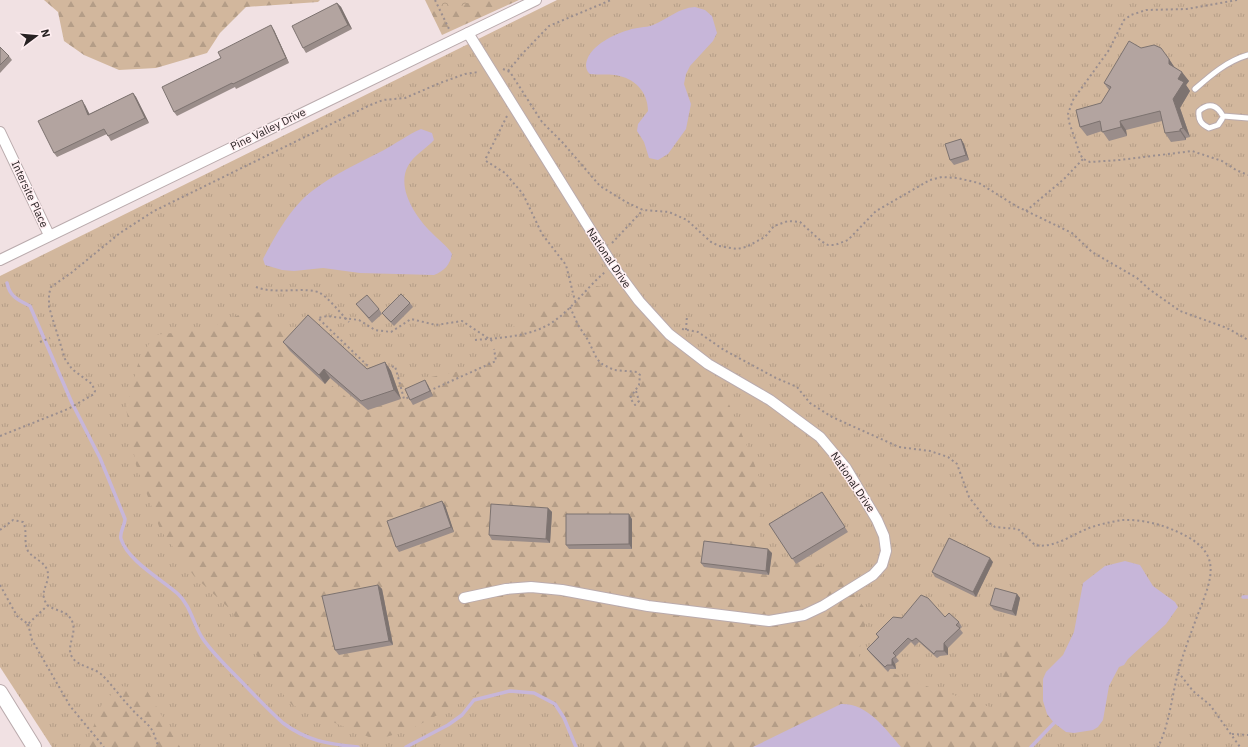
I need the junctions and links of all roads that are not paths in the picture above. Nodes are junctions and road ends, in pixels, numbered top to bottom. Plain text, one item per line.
1 (536, 0) edge
2 (468, 33) junction
3 (1248, 55) edge
4 (1194, 89) dead end
5 (1248, 118) edge
6 (1222, 119) dead end
7 (0, 132) edge
8 (49, 235) junction
9 (0, 260) edge
10 (464, 598) dead end
11 (0, 692) edge
12 (34, 747) edge

1 - 2 street, Pine Valley Drive
2 - 8 street, Pine Valley Drive
2 - 10 street, National Drive
3 - 4 lane
5 - 6 lane
7 - 8 street, Intersite Place
8 - 9 street, Pine Valley Drive
11 - 12 main road

